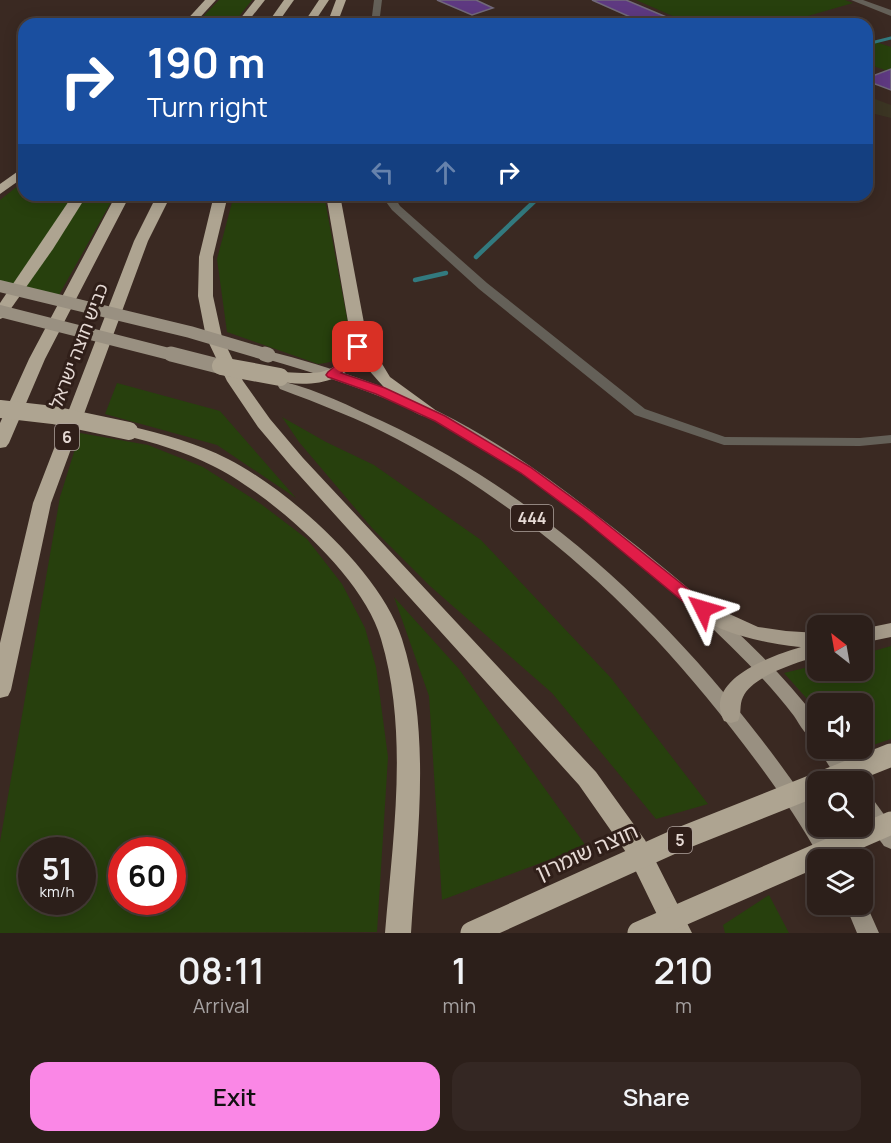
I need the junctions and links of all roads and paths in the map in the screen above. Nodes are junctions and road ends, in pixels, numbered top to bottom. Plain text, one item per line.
1 (211, 0) edge
2 (224, 0) edge
3 (260, 0) edge
4 (290, 0) edge
5 (324, 0) edge
6 (341, 0) edge
7 (378, 0) edge
8 (855, 0) edge
9 (891, 13) edge
10 (212, 16) dead end
11 (194, 18) edge
12 (245, 18) edge
13 (276, 18) edge
14 (312, 18) edge
15 (334, 18) edge
16 (376, 18) edge
17 (18, 176) edge
18 (0, 190) edge
19 (76, 201) edge
20 (120, 201) edge
21 (161, 201) edge
22 (219, 201) edge
23 (334, 201) edge
24 (391, 201) edge
25 (0, 286) edge
26 (0, 312) edge
27 (359, 339) junction
28 (221, 366) joint
29 (332, 375) junction
30 (282, 382) junction
31 (0, 409) edge
32 (428, 413) junction
33 (891, 439) edge
34 (0, 443) edge
35 (703, 609) junction
36 (891, 630) edge
37 (873, 634) edge
38 (807, 639) edge
39 (807, 653) edge
40 (763, 668) junction
41 (0, 690) edge
42 (731, 715) junction
43 (807, 722) edge
44 (891, 755) edge
45 (873, 815) edge
46 (891, 824) edge
47 (891, 840) edge
48 (826, 849) edge
49 (860, 915) edge
50 (398, 933) edge
51 (472, 933) edge
52 (639, 933) edge
53 (679, 933) edge
54 (868, 933) edge

1 - 11 highway
2 - 10 highway
3 - 12 highway
4 - 13 highway
5 - 14 highway
6 - 15 highway
7 - 16 street
8 - 9 street
17 - 18 highway
19 - 26 highway
20 - 34 highway, כביש חוצה ישראל
21 - 41 highway, כביש חוצה ישראל / 6
22 - 53 highway
23 - 27 highway
24 - 33 street
25 - 29 main road, 444, bridge
26 - 28 main road, bridge
27 - 29 highway
27 - 32 highway
28 - 30 highway, bridge
29 - 30 highway
29 - 32 main road, 444
30 - 42 main road, 444
31 - 50 highway, bridge
32 - 35 main road, 444
35 - 38 highway
35 - 40 main road, 444
36 - 37 highway
39 - 40 highway
40 - 42 highway
40 - 43 main road, 444
42 - 48 main road, 444
44 - 51 highway, חוצה שומרון / 5, bridge
45 - 47 main road
46 - 52 highway, bridge
49 - 54 main road

